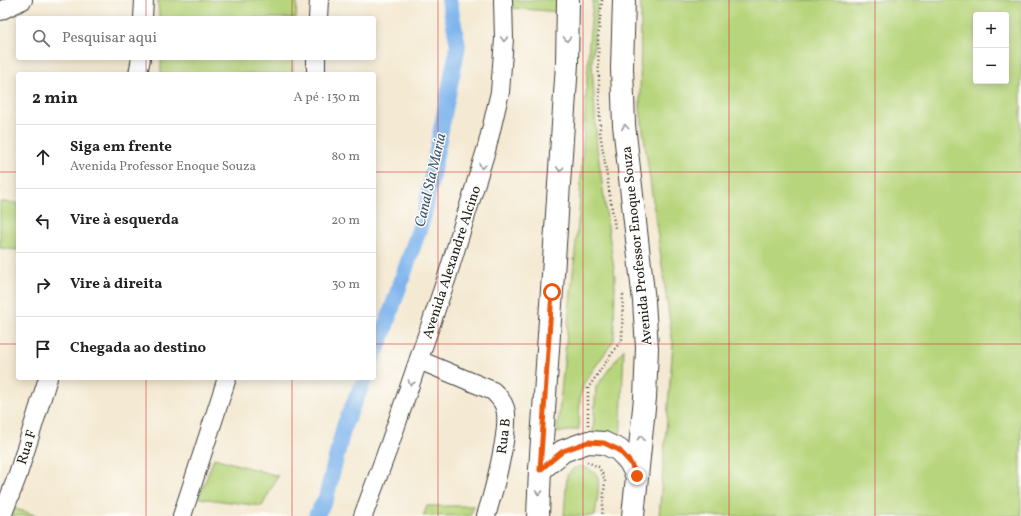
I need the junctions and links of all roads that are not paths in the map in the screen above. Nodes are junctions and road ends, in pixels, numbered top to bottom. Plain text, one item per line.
1 (24, 0) edge
2 (144, 0) edge
3 (319, 0) edge
4 (503, 0) edge
5 (568, 0) edge
6 (624, 0) edge
7 (0, 15) edge
8 (143, 16) edge
9 (318, 16) edge
10 (141, 60) edge
11 (316, 60) edge
12 (138, 72) edge
13 (316, 72) edge
14 (419, 360) junction
15 (47, 380) edge
16 (226, 380) edge
17 (540, 470) junction
18 (637, 476) junction
19 (2, 516) edge
20 (182, 516) edge
21 (364, 516) edge
22 (486, 516) edge
23 (538, 516) edge
24 (633, 516) edge

1 - 7 street
2 - 8 street
3 - 9 street
4 -> 14 street, Avenida Alexandre Alcino
5 -> 17 main road
18 -> 6 main road, Avenida Professor Enoque Souza
10 - 12 street
11 - 13 street
14 -> 21 street, Avenida Alexandre Alcino
14 - 22 street, Rua B
15 - 19 street, Rua F
16 - 20 street
17 - 18 main road
17 -> 23 main road
18 - 24 main road, Avenida Professor Enoque Souza

